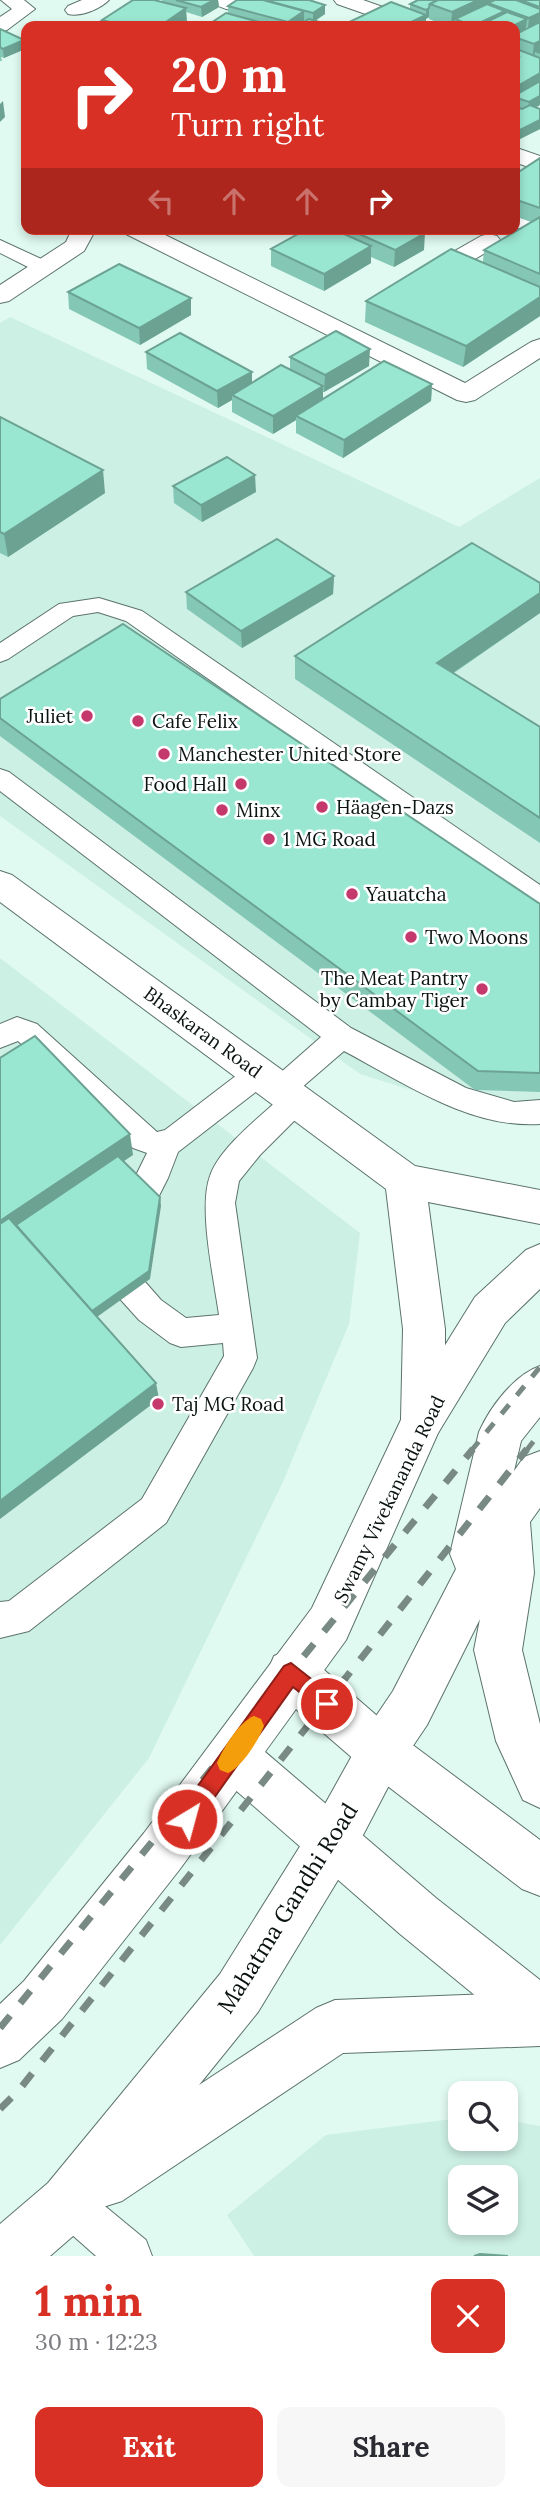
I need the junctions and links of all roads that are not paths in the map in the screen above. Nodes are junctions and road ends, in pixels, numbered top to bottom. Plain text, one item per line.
1 (11, 0) edge
2 (99, 0) edge
3 (344, 0) edge
4 (415, 5) edge
5 (75, 10) dead end
6 (389, 16) junction
7 (378, 21) edge
8 (404, 21) edge
9 (6, 31) edge
10 (520, 156) edge
11 (540, 164) edge
12 (520, 221) edge
13 (540, 227) edge
14 (81, 235) edge
15 (146, 235) edge
16 (489, 241) dead end
17 (0, 246) edge
18 (43, 267) junction
19 (0, 296) edge
20 (395, 296) edge
21 (360, 316) dead end
22 (337, 330) junction
23 (540, 347) edge
24 (0, 654) edge
25 (0, 778) edge
26 (0, 884) edge
27 (540, 898) edge
28 (341, 1036) junction
29 (0, 1037) edge
30 (280, 1087) junction
31 (540, 1112) edge
32 (166, 1144) junction
33 (405, 1181) junction
34 (540, 1207) edge
35 (540, 1262) edge
36 (237, 1327) junction
37 (540, 1385) edge
38 (423, 1419) junction
39 (540, 1472) edge
40 (507, 1517) junction
41 (461, 1607) junction
42 (0, 1620) edge
43 (291, 1673) junction
44 (381, 1751) junction
45 (233, 1756) junction
46 (540, 1783) edge
47 (332, 1842) junction
48 (540, 1871) edge
49 (540, 2014) edge
50 (540, 2020) edge
51 (0, 2041) edge
52 (68, 2203) junction
53 (8, 2255) edge
54 (130, 2256) edge

1 - 9 main road
2 - 5 main road
3 - 6 main road
4 - 6 main road
6 - 7 main road
6 - 8 main road
10 - 11 main road
12 - 13 main road
14 - 18 main road
15 - 22 main road
16 - 20 main road
17 - 18 lane
18 - 19 main road
21 - 22 main road
22 - 23 main road
24 - 27 lane
25 - 28 lane
26 - 30 main road, Bhaskaran Road
28 - 30 lane
28 - 31 lane
29 - 32 lane
30 - 32 lane
30 - 33 main road, Bhaskaran Road
30 - 36 lane
32 - 36 lane
33 - 34 main road, Bhaskaran Road
33 - 38 main road
35 - 38 main road, Swamy Vivekananda Road
36 - 42 lane
37 - 41 main road
38 - 43 main road, Swamy Vivekananda Road
39 - 40 main road
40 - 41 main road, Mahatma Gandhi Road
40 - 46 main road
41 - 44 main road, Mahatma Gandhi Road
43 - 44 main road
43 - 45 main road
44 - 47 main road, Mahatma Gandhi Road
44 - 48 main road
45 - 47 main road
45 - 51 main road
47 - 49 main road
47 - 52 main road, Mahatma Gandhi Road
50 - 52 main road
52 - 53 main road, Mahatma Gandhi Road
52 - 54 lane

